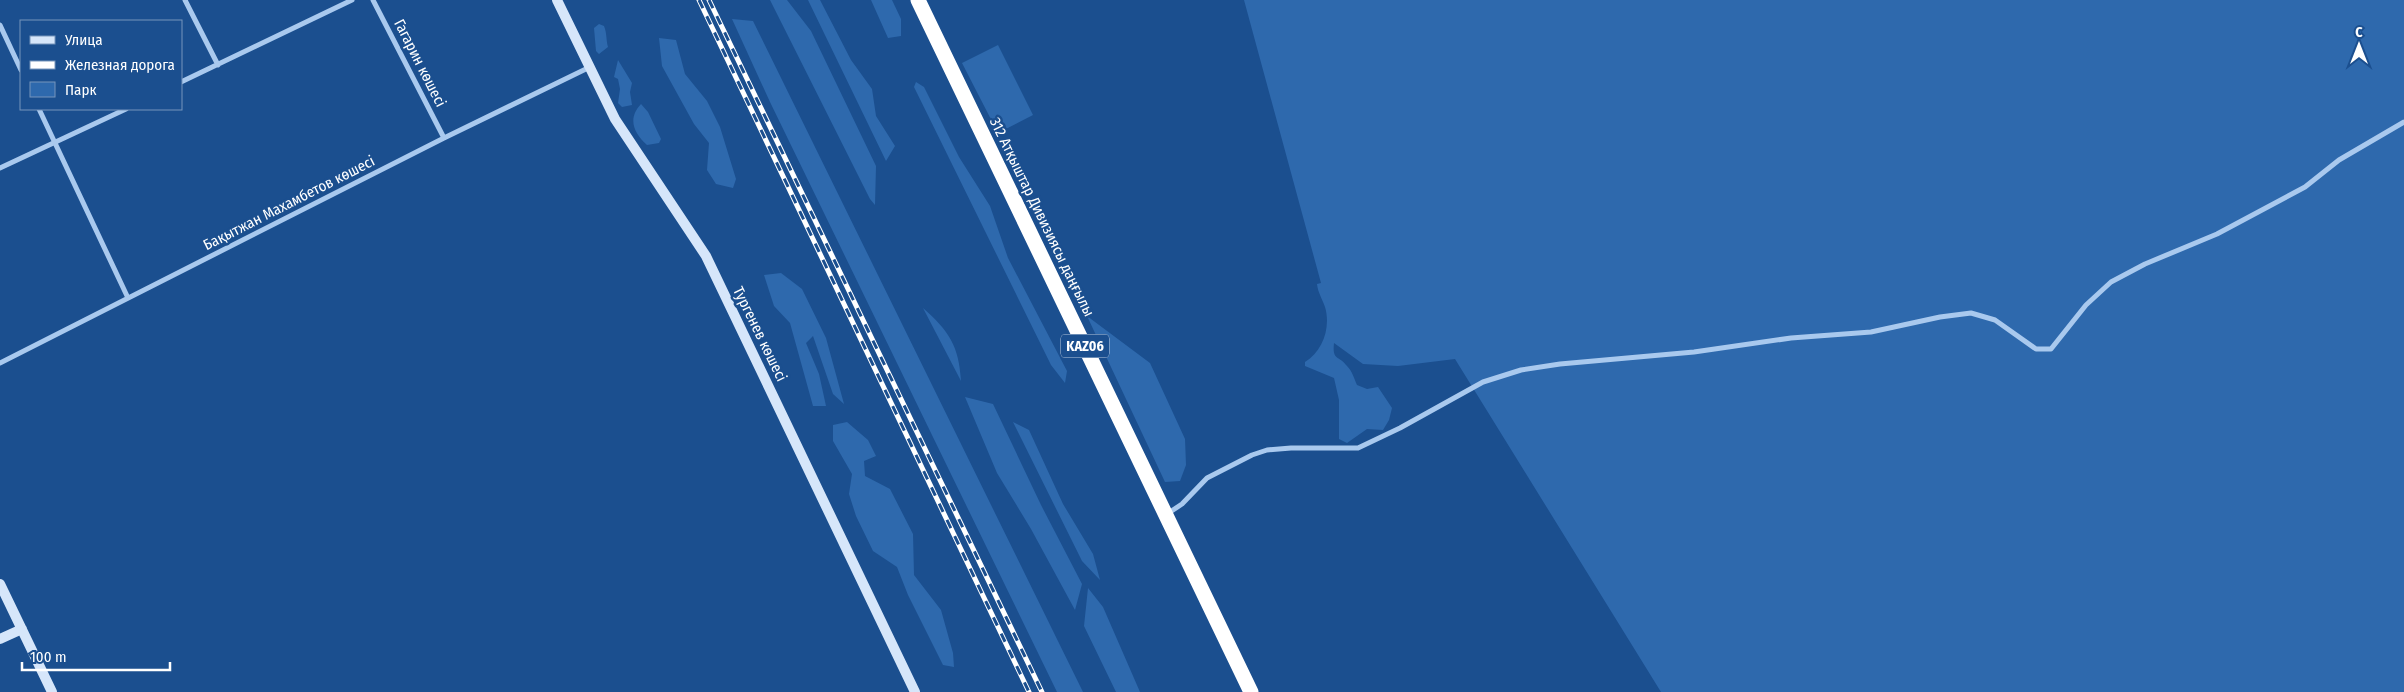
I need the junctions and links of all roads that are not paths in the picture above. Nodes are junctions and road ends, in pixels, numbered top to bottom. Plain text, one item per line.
1 (185, 0) edge
2 (352, 0) edge
3 (373, 0) edge
4 (558, 0) edge
5 (918, 0) edge
6 (0, 25) edge
7 (218, 65) junction
8 (590, 67) junction
9 (20, 68) edge
10 (182, 82) edge
11 (39, 110) edge
12 (124, 110) edge
13 (2404, 122) edge
14 (444, 138) junction
15 (55, 143) junction
16 (0, 168) edge
17 (128, 298) junction
18 (0, 363) edge
19 (1166, 515) junction
20 (0, 584) edge
21 (22, 629) junction
22 (0, 639) edge
23 (52, 692) edge
24 (914, 692) edge
25 (1251, 692) edge

1 - 7 street
2 - 7 street
3 - 14 street, Гагарин көшесі
4 - 8 main road, Тургенев көшесі
5 - 19 highway, 312 Атқыштар Дивизиясы даңғылы / KАZ06
6 - 9 street
7 - 10 street
8 - 14 street, Бақытжан Махамбетов көшесі
8 - 24 main road, Тургенев көшесі
11 - 15 street
12 - 15 street
13 - 19 street
14 - 17 street, Бақытжан Махамбетов көшесі
15 - 16 street
15 - 17 street
17 - 18 street, Бақытжан Махамбетов көшесі
19 - 25 highway, 312 Атқыштар Дивизиясы даңғылы / KАZ06
20 - 21 main road
21 - 22 main road
21 - 23 main road

